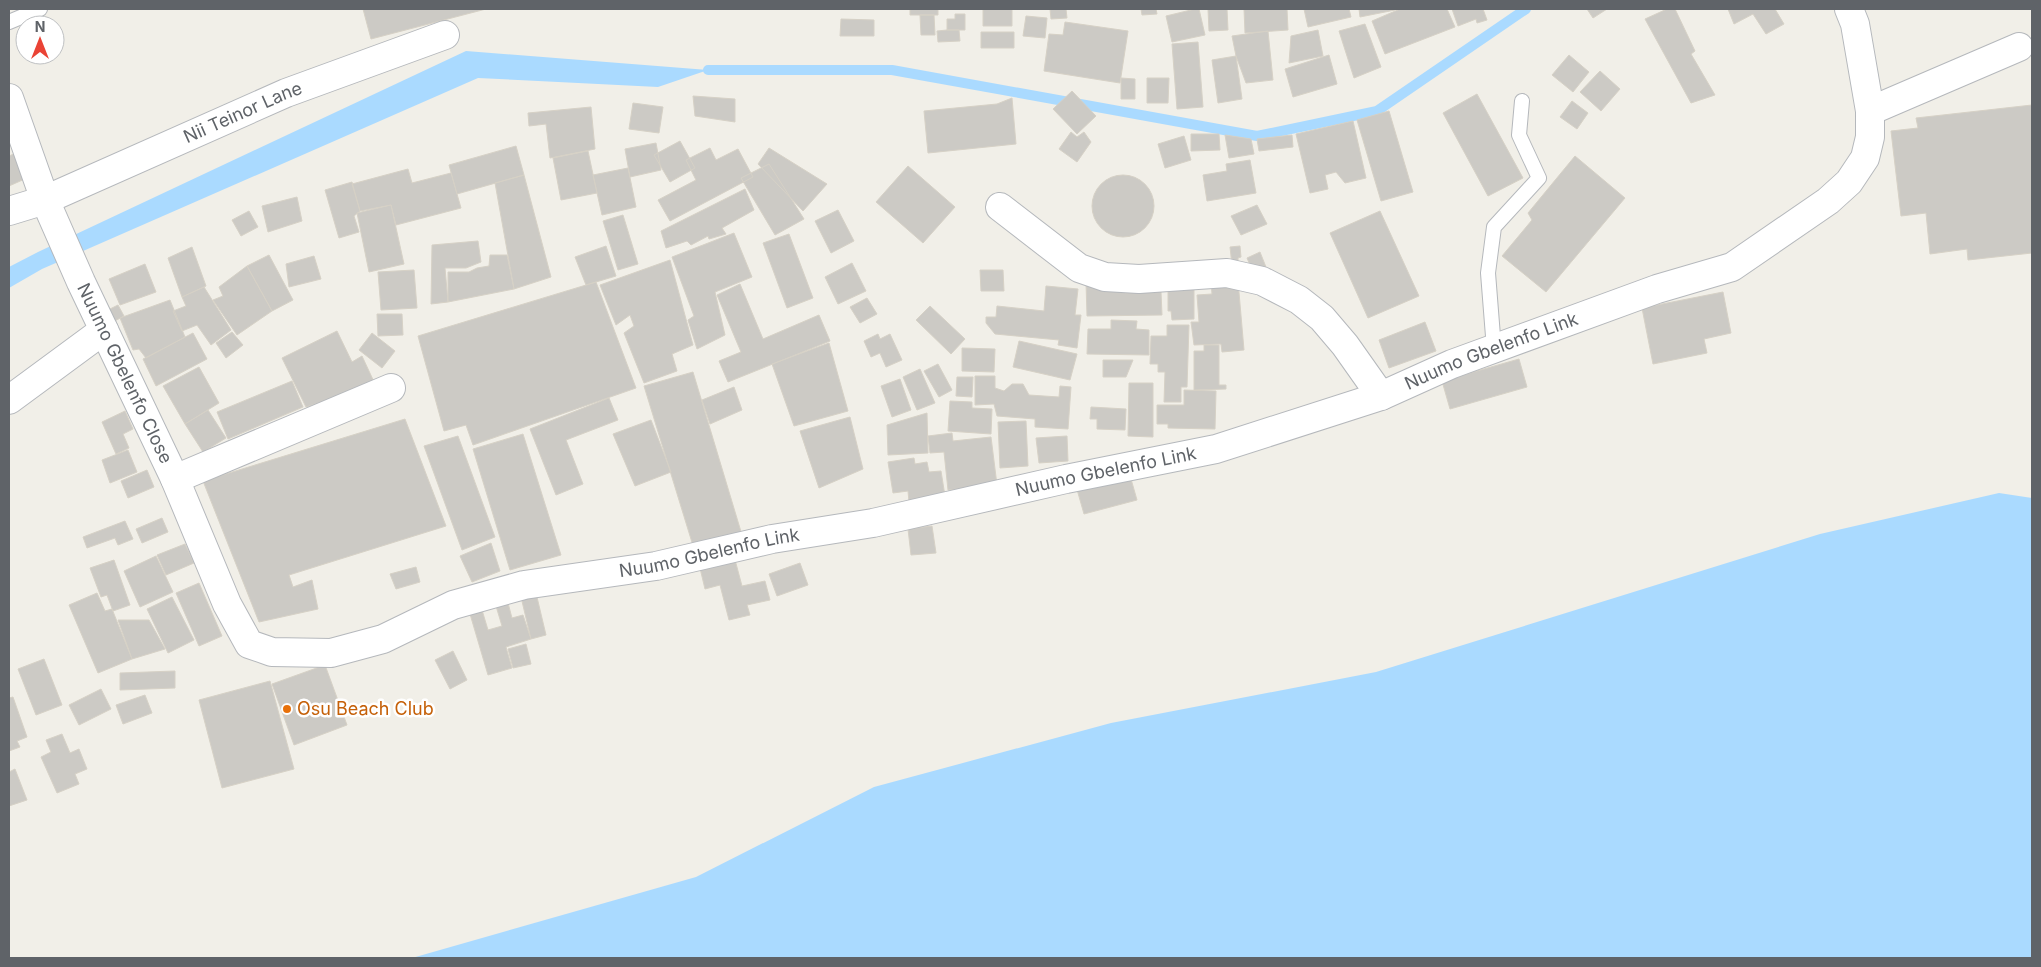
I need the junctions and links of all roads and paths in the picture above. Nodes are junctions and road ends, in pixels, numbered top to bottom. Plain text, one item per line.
1 (40, 9) edge
2 (1849, 9) edge
3 (9, 22) edge
4 (445, 35) dead end
5 (2019, 47) dead end
6 (9, 98) edge
7 (1522, 101) dead end
8 (1870, 111) junction
9 (1000, 207) dead end
10 (9, 211) edge
11 (50, 211) junction
12 (104, 330) junction
13 (1494, 349) junction
14 (391, 388) dead end
15 (1381, 396) junction
16 (9, 400) edge
17 (175, 480) junction
18 (248, 644) joint

1 - 3 lane
2 - 8 street, Nuumo Gbelenfo Link
4 - 11 street, Nii Teinor Lane
5 - 8 street
6 - 11 street, Nuumo Gbelenfo Close
7 - 13 lane
8 - 13 street, Nuumo Gbelenfo Link
9 - 15 street
10 - 11 street, Nii Teinor Lane
11 - 12 street, Nuumo Gbelenfo Close
12 - 16 street
12 - 17 street, Nuumo Gbelenfo Close
13 - 15 street, Nuumo Gbelenfo Link
14 - 17 street
15 - 18 street, Nuumo Gbelenfo Link
17 - 18 street, Nuumo Gbelenfo Close

